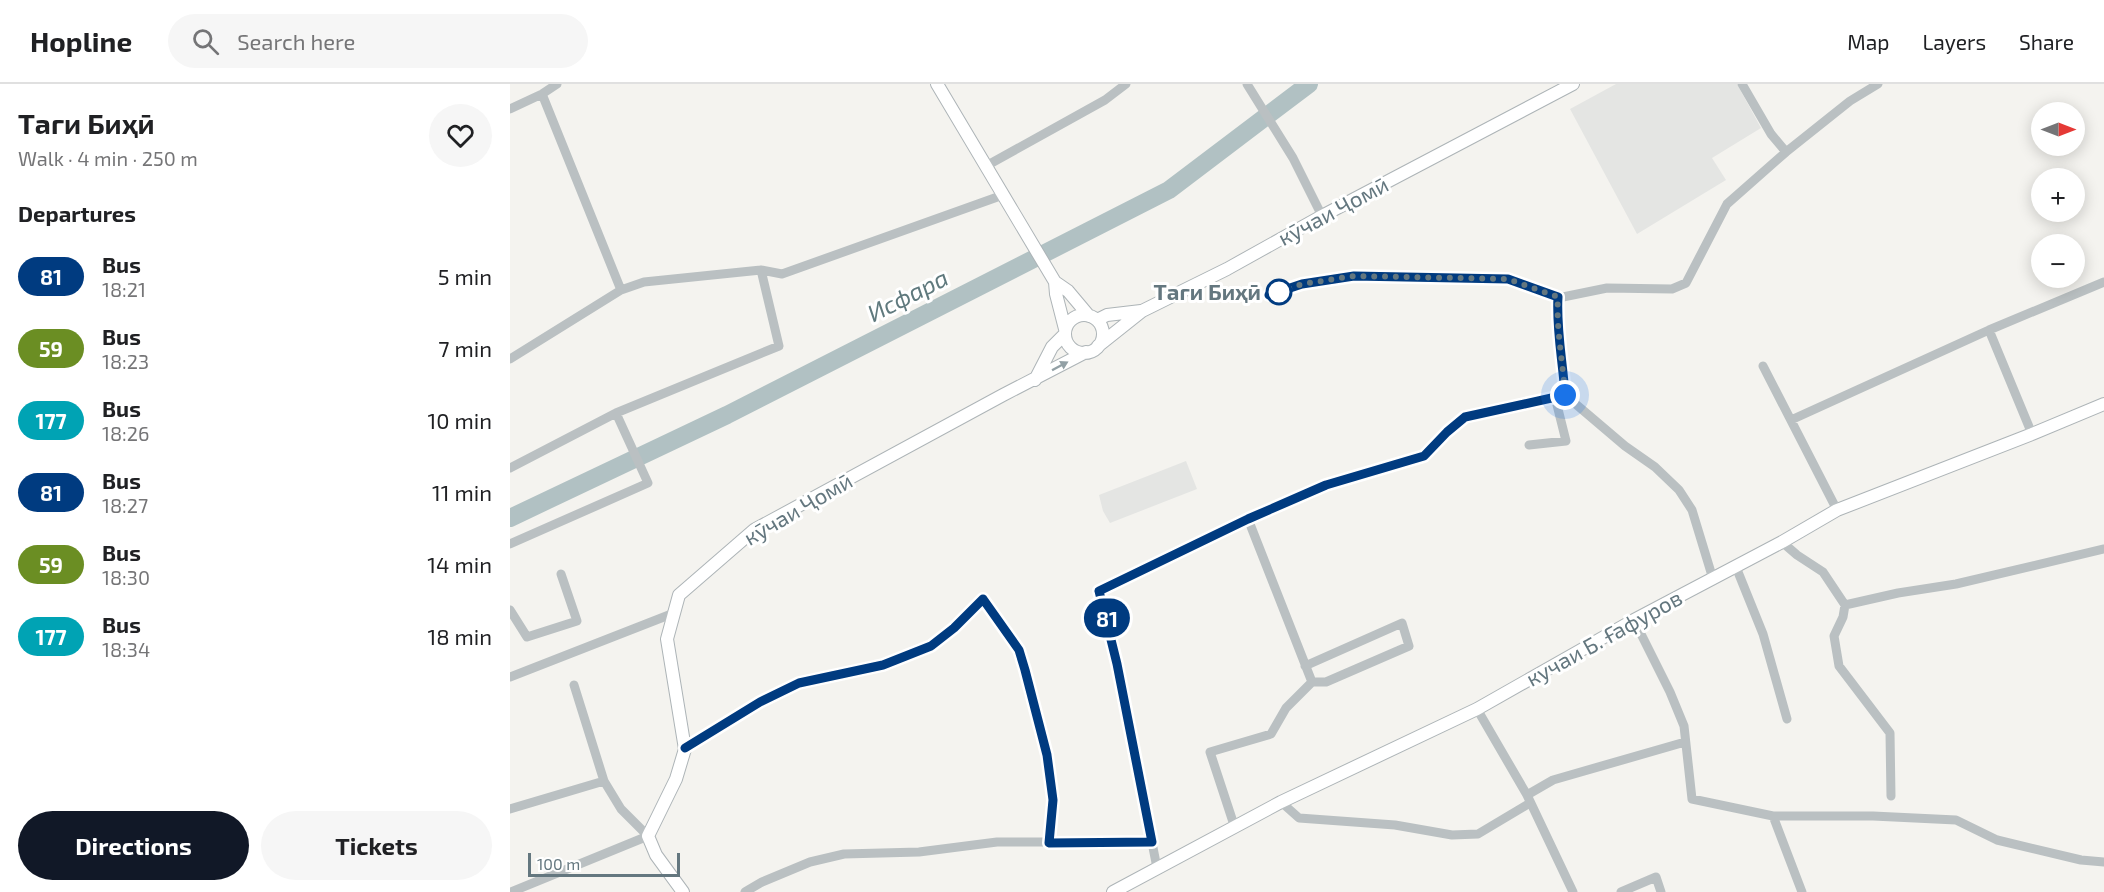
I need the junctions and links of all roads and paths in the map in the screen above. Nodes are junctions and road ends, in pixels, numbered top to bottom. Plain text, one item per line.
1 (557, 84) edge
2 (937, 84) edge
3 (1126, 84) edge
4 (1572, 84) edge
5 (1742, 84) edge
6 (1878, 84) edge
7 (1249, 88) edge
8 (542, 94) junction
9 (510, 109) edge
10 (1786, 152) junction
11 (986, 166) junction
12 (1004, 195) junction
13 (1322, 216) junction
14 (761, 270) junction
15 (1053, 278) junction
16 (2104, 282) edge
17 (621, 290) junction
18 (1269, 295) dead end
19 (1558, 297) junction
20 (1142, 311) junction
21 (1093, 318) junction
22 (1989, 330) junction
23 (1065, 331) junction
24 (1098, 346) junction
25 (1086, 352) junction
26 (510, 359) edge
27 (1763, 366) dead end
28 (1034, 380) junction
29 (1560, 396) junction
30 (2104, 404) edge
31 (616, 412) junction
32 (1791, 420) junction
33 (2032, 434) junction
34 (1529, 445) dead end
35 (510, 468) edge
36 (1837, 510) junction
37 (1248, 519) junction
38 (1782, 542) junction
39 (510, 544) edge
40 (2104, 549) edge
41 (1736, 567) junction
42 (561, 574) dead end
43 (1713, 579) junction
44 (1845, 605) junction
45 (510, 610) edge
46 (674, 612) junction
47 (1634, 620) junction
48 (1305, 666) junction
49 (510, 678) edge
50 (1312, 682) junction
51 (574, 686) dead end
52 (1477, 709) junction
53 (1787, 719) dead end
54 (1684, 742) junction
55 (685, 748) junction
56 (604, 781) junction
57 (1891, 796) dead end
58 (1528, 799) junction
59 (1281, 802) junction
60 (510, 809) edge
61 (1773, 816) junction
62 (1235, 828) junction
63 (648, 836) junction
64 (1152, 842) junction
65 (1049, 843) junction
66 (2104, 862) edge
67 (1157, 868) junction
68 (511, 892) edge
69 (682, 892) edge
70 (745, 892) edge
71 (1113, 892) edge
72 (1572, 892) edge
73 (1621, 892) edge
74 (1661, 892) edge
75 (1802, 892) edge

1 - 8 street
2 - 11 main road
3 - 11 street
4 - 13 main road, кӯчаи Ҷомӣ
5 - 10 street
6 - 10 street
7 - 13 street
8 - 9 street
8 - 17 street
10 - 19 street
11 - 12 main road
12 - 14 street
12 - 15 main road
13 - 20 main road, кӯчаи Ҷомӣ
14 - 17 street
14 - 31 street
15 - 21 main road
15 - 23 main road
16 - 22 street
17 - 26 street
18 - 19 street
19 - 29 street
20 - 21 main road
20 - 24 main road, кӯчаи Ҷомӣ
21 - 23 main road
21 - 24 main road
22 - 32 street
22 - 33 street
23 - 25 main road
23 - 28 main road
24 - 25 main road
28 -> 25 main road, кӯчаи Ҷомӣ
27 - 32 street
28 - 46 main road, кӯчаи Ҷомӣ
29 - 34 street
29 - 37 street
29 - 43 street
30 - 33 main road, кучаи Б. Ғафуров
31 - 35 street
31 - 39 street
32 - 36 street
33 - 36 main road, кучаи Б. Ғафуров
36 - 38 main road, кучаи Б. Ғафуров
37 - 48 street
37 - 64 street
38 - 41 main road, кучаи Б. Ғафуров
38 - 44 street
40 - 44 street
41 - 43 main road, кучаи Б. Ғафуров
41 - 53 street
42 - 45 street
43 - 47 main road, кучаи Б. Ғафуров
44 - 57 street
46 - 49 street
46 - 55 main road, кӯчаи Ҷомӣ
47 - 52 main road, кучаи Б. Ғафуров
47 - 54 street
48 - 50 street
48 - 50 street
50 - 62 street
51 - 56 street
52 - 58 street
52 - 59 main road, кучаи Б. Ғафуров
54 - 58 street
54 - 61 street
55 - 63 main road, кӯчаи Ҷомӣ
55 - 65 street
56 - 60 street
56 - 63 street
58 - 59 street
58 - 72 street
59 - 62 main road, кучаи Б. Ғафуров
61 - 66 street
61 - 75 street
62 - 67 main road, кучаи Б. Ғафуров
63 - 68 street
63 - 69 main road
64 - 65 street
64 - 67 street
65 - 70 street
67 - 71 main road, кучаи Б. Ғафуров
73 - 74 street

